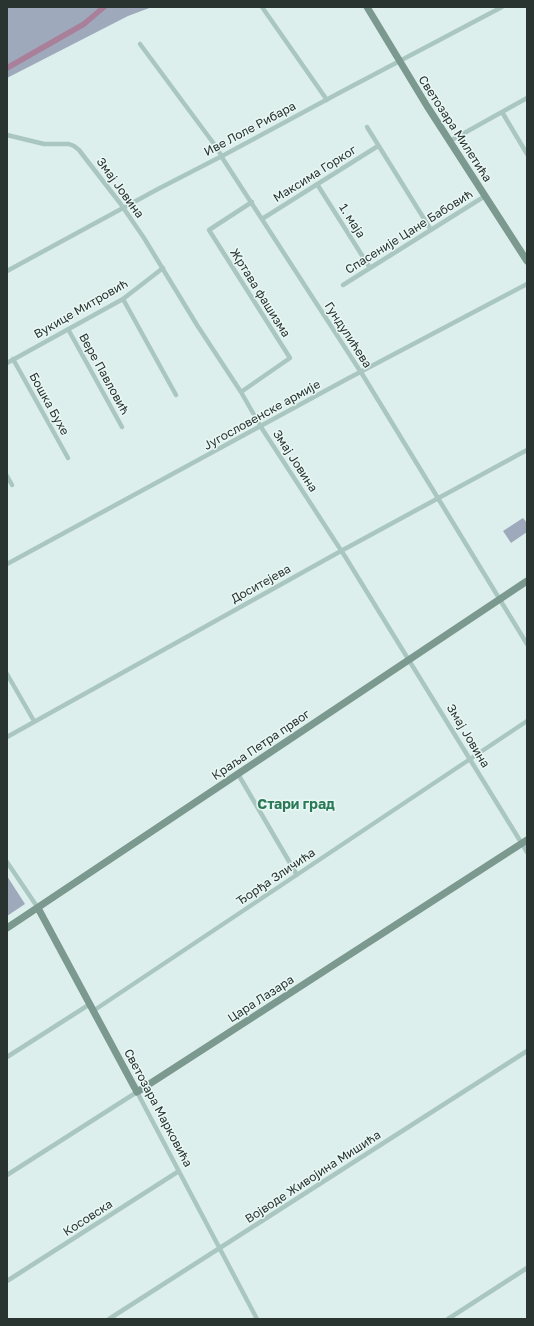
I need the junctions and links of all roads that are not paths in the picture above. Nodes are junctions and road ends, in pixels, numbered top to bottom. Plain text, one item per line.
1 (262, 7) edge
2 (367, 7) edge
3 (502, 7) edge
4 (140, 44) dead end
5 (400, 60) junction
6 (527, 98) edge
7 (327, 100) junction
8 (502, 112) junction
9 (367, 127) dead end
10 (7, 135) edge
11 (450, 141) junction
12 (378, 146) junction
13 (527, 154) edge
14 (221, 156) junction
15 (317, 184) junction
16 (485, 196) junction
17 (252, 202) junction
18 (123, 208) junction
19 (262, 218) junction
20 (431, 230) junction
21 (527, 261) edge
22 (163, 268) junction
23 (370, 268) junction
24 (7, 271) edge
25 (527, 284) edge
26 (343, 285) dead end
27 (123, 299) junction
28 (68, 330) junction
29 (13, 359) junction
30 (7, 363) edge
31 (360, 373) junction
32 (241, 392) junction
33 (176, 395) dead end
34 (122, 427) dead end
35 (261, 427) junction
36 (527, 450) edge
37 (68, 458) dead end
38 (7, 476) edge
39 (12, 485) dead end
40 (438, 498) junction
41 (341, 551) junction
42 (7, 564) edge
43 (527, 581) edge
44 (499, 599) junction
45 (527, 644) edge
46 (409, 659) junction
47 (7, 674) edge
48 (34, 721) junction
49 (527, 721) edge
50 (7, 737) edge
51 (469, 759) junction
52 (238, 774) junction
53 (524, 842) edge
54 (527, 852) edge
55 (7, 862) edge
56 (297, 875) junction
57 (38, 908) junction
58 (7, 928) edge
59 (92, 1007) junction
60 (527, 1051) edge
61 (7, 1057) edge
62 (138, 1092) junction
63 (179, 1171) junction
64 (7, 1175) edge
65 (220, 1248) junction
66 (527, 1268) edge
67 (7, 1281) edge
68 (109, 1319) edge
69 (257, 1319) edge
70 (448, 1319) edge

1 - 7 street
2 - 5 main road, Светозара Милетића
3 - 5 street, Иве Лоле Рибара
4 - 14 street, Гундулићева
5 - 7 street, Иве Лоле Рибара
5 - 11 main road, Светозара Милетића
6 - 8 street
7 - 14 street, Иве Лоле Рибара
8 - 11 street
8 - 13 street
9 - 12 street
10 - 18 street, Змај Јовина
11 - 16 main road, Светозара Милетића
12 - 15 street, Максима Горког
12 - 20 street
14 - 17 street, Гундулићева
14 - 18 street, Иве Лоле Рибара
15 - 19 street, Максима Горког
15 - 23 street, 1. маја
16 - 20 street, Спасеније Цане Бабовић
16 - 21 main road, Светозара Милетића
17 - 19 street, Гундулићева
17 - 32 street, Жртава фашизма
18 - 22 street, Змај Јовина
18 - 24 street, Иве Лоле Рибара
19 - 31 street, Гундулићева
20 - 23 street, Спасеније Цане Бабовић
22 - 27 street, Вукице Митровић
22 - 32 street, Змај Јовина
23 - 26 street, Спасеније Цане Бабовић
25 - 31 street, Југословенске армије
27 - 28 street, Вукице Митровић
27 - 33 street
28 - 29 street, Вукице Митровић
28 - 34 street, Вере Павловић
29 - 30 street, Вукице Митровић
29 - 37 street, Бошка Бухе
31 - 35 street, Југословенске армије
31 - 40 street, Гундулићева
32 - 35 street, Змај Јовина
35 - 41 street, Змај Јовина
35 - 42 street, Југословенске армије
36 - 40 street, Доситејева
38 - 39 street
40 - 41 street, Доситејева
40 - 44 street, Гундулићева
41 - 46 street, Змај Јовина
41 - 48 street, Доситејева
43 - 44 main road, Краља Петра првог
44 - 45 street, Гундулићева
44 - 46 main road, Краља Петра првог
46 - 51 street, Змај Јовина
46 - 52 main road, Краља Петра првог
47 - 48 street
48 - 50 street, Доситејева
49 - 51 street, Ђорђа Зличића
51 - 53 street, Змај Јовина
51 - 56 street, Ђорђа Зличића
52 - 56 street
52 - 57 main road, Краља Петра првог
53 - 54 street, Змај Јовина
53 - 62 main road, Цара Лазара
55 - 57 street
56 - 59 street, Ђорђа Зличића
57 - 58 main road, Краља Петра првог
57 - 59 main road, Светозара Марковића
59 - 61 street, Ђорђа Зличића
59 - 62 main road, Светозара Марковића
60 - 65 street, Војводе Живојина Мишића
62 - 63 street, Светозара Марковића
62 - 64 street, Цара Лазара
63 - 65 street, Светозара Марковића
63 - 67 street, Косовска
65 - 68 street, Војводе Живојина Мишића
65 - 69 street, Светозара Марковића
66 - 70 street

